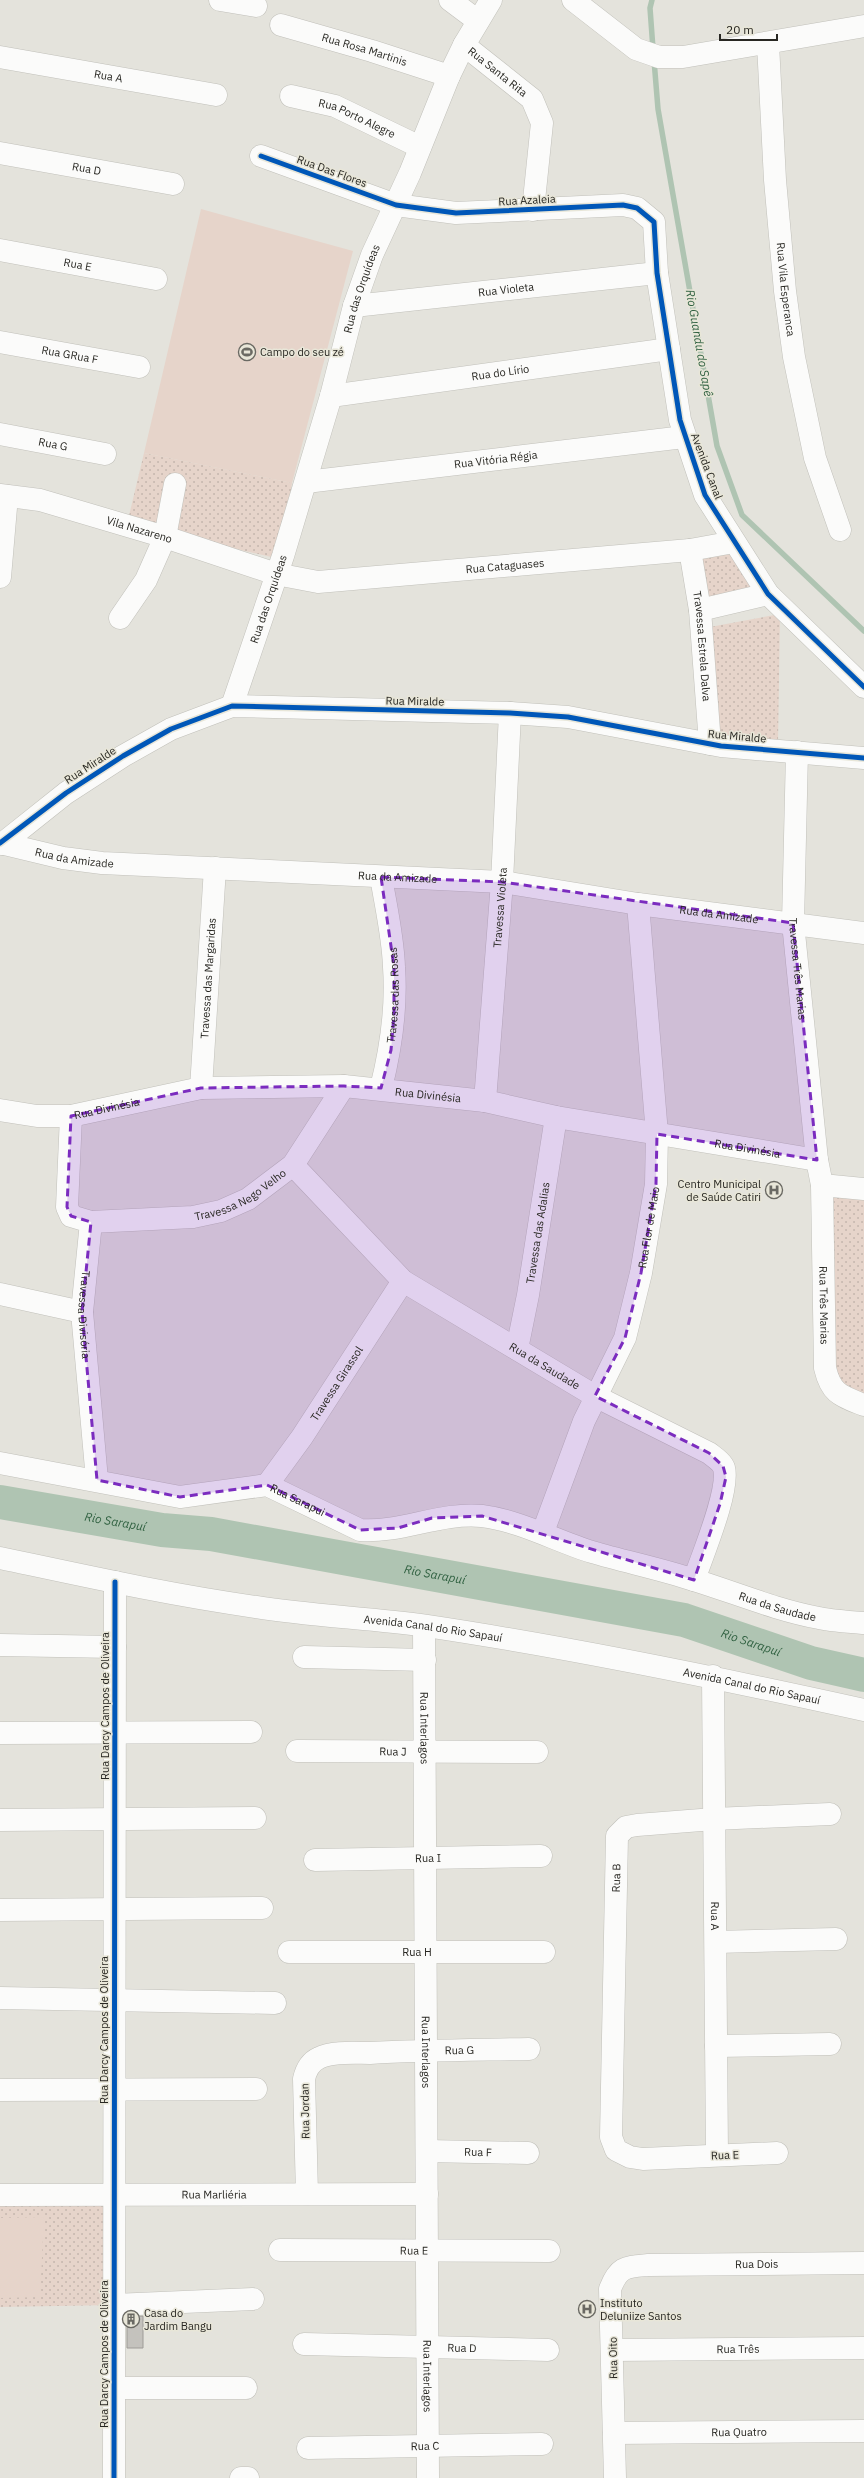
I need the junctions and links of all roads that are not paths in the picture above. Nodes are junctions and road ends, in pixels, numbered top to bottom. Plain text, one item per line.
1 (220, 0) edge
2 (450, 0) edge
3 (491, 0) edge
4 (573, 0) edge
5 (256, 6) dead end
6 (478, 21) junction
7 (280, 25) dead end
8 (864, 26) edge
9 (768, 44) junction
10 (464, 45) junction
11 (0, 57) edge
12 (449, 76) junction
13 (216, 95) dead end
14 (291, 96) dead end
15 (420, 147) junction
16 (0, 153) edge
17 (261, 156) dead end
18 (172, 184) dead end
19 (396, 205) junction
20 (533, 210) junction
21 (654, 222) joint
22 (0, 250) edge
23 (657, 273) junction
24 (156, 279) dead end
25 (354, 306) junction
26 (0, 342) edge
27 (669, 349) junction
28 (139, 367) dead end
29 (331, 396) junction
30 (0, 434) edge
31 (684, 437) junction
32 (105, 454) dead end
33 (306, 482) junction
34 (175, 484) dead end
35 (3, 495) edge
36 (840, 530) dead end
37 (165, 537) junction
38 (734, 542) junction
39 (690, 550) junction
40 (0, 572) edge
41 (276, 574) junction
42 (768, 594) junction
43 (700, 610) junction
44 (120, 618) dead end
45 (864, 687) edge
46 (232, 706) junction
47 (510, 713) junction
48 (710, 744) junction
49 (797, 752) junction
50 (864, 758) edge
51 (1, 844) edge
52 (215, 868) junction
53 (381, 877) junction
54 (502, 882) junction
55 (638, 904) junction
56 (793, 923) junction
57 (864, 933) edge
58 (344, 1086) junction
59 (200, 1088) junction
60 (381, 1088) junction
61 (485, 1101) junction
62 (0, 1110) edge
63 (71, 1116) junction
64 (556, 1117) junction
65 (657, 1134) junction
66 (817, 1160) junction
67 (293, 1165) junction
68 (822, 1185) junction
69 (864, 1189) edge
70 (91, 1222) junction
71 (403, 1280) junction
72 (0, 1294) edge
73 (82, 1312) junction
74 (517, 1349) junction
75 (595, 1396) junction
76 (864, 1405) edge
77 (0, 1463) edge
78 (97, 1480) junction
79 (267, 1485) junction
80 (543, 1532) junction
81 (0, 1558) edge
82 (694, 1580) junction
83 (115, 1582) junction
84 (864, 1623) edge
85 (424, 1626) junction
86 (0, 1645) edge
87 (115, 1647) junction
88 (304, 1657) dead end
89 (425, 1660) junction
90 (713, 1676) junction
91 (864, 1710) edge
92 (0, 1732) edge
93 (251, 1732) dead end
94 (114, 1733) junction
95 (297, 1751) dead end
96 (425, 1752) junction
97 (537, 1752) dead end
98 (830, 1814) dead end
99 (255, 1818) dead end
100 (714, 1819) junction
101 (0, 1820) edge
102 (114, 1821) junction
103 (541, 1856) dead end
104 (426, 1859) junction
105 (315, 1860) dead end
106 (262, 1908) dead end
107 (0, 1910) edge
108 (114, 1911) junction
109 (836, 1938) dead end
110 (716, 1942) junction
111 (426, 1951) junction
112 (289, 1952) dead end
113 (544, 1952) dead end
114 (0, 1998) edge
115 (114, 2001) junction
116 (275, 2003) dead end
117 (830, 2044) dead end
118 (716, 2046) junction
119 (529, 2049) dead end
120 (427, 2050) junction
121 (342, 2054) joint
122 (114, 2088) junction
123 (256, 2089) dead end
124 (0, 2090) edge
125 (611, 2137) joint
126 (427, 2151) junction
127 (528, 2153) dead end
128 (777, 2153) dead end
129 (717, 2155) junction
130 (307, 2194) junction
131 (427, 2194) junction
132 (0, 2195) edge
133 (114, 2195) junction
134 (427, 2249) junction
135 (280, 2250) dead end
136 (548, 2251) dead end
137 (864, 2263) edge
138 (648, 2265) joint
139 (253, 2299) dead end
140 (114, 2305) junction
141 (304, 2344) dead end
142 (428, 2346) junction
143 (864, 2348) edge
144 (548, 2350) dead end
145 (613, 2350) junction
146 (114, 2388) junction
147 (246, 2388) dead end
148 (864, 2431) edge
149 (614, 2433) junction
150 (542, 2444) dead end
151 (429, 2446) junction
152 (308, 2448) dead end
153 (114, 2478) edge
154 (241, 2478) edge
155 (248, 2478) edge
156 (428, 2478) edge
157 (615, 2478) edge

1 - 5 street
2 - 6 street
3 - 6 street, Rua das Orquídeas
4 - 9 street
6 - 10 street, Rua das Orquídeas
7 - 12 street, Rua Rosa Martinis
8 - 9 street
9 - 36 street, Rua Vila Esperanca
10 - 12 street, Rua das Orquídeas
10 - 20 street, Rua Santa Rita
11 - 13 street, Rua A
12 - 15 street, Rua das Orquídeas
14 - 15 street, Rua Porto Alegre
15 - 19 street, Rua das Orquídeas
16 - 18 street, Rua D
17 - 19 street, Rua Das Flores
19 - 20 street, Rua Azaleia
19 - 25 street, Rua das Orquídeas
20 - 21 street, Rua Azaleia
21 - 23 street, Avenida Canal
22 - 24 street, Rua E
23 - 25 street, Rua Violeta
23 - 27 street, Avenida Canal
25 - 29 street, Rua das Orquídeas
26 - 28 street, Rua GRua F
27 - 29 street, Rua do Lírio
27 - 31 street, Avenida Canal
29 - 33 street, Rua das Orquídeas
30 - 32 street, Rua G
31 - 33 street, Rua Vitória Régia
31 - 38 street, Avenida Canal
33 - 41 street, Rua das Orquídeas
34 - 37 street
35 - 37 street, Vila Nazareno
35 - 40 street
37 - 41 street, Vila Nazareno
37 - 44 street
38 - 39 street, Rua Cataguases
38 - 42 street, Avenida Canal
39 - 41 street, Rua Cataguases
39 - 43 street, Travessa Estrela Dalva
41 - 46 street, Rua das Orquídeas
42 - 43 street
42 - 45 street, Avenida Canal
43 - 48 street, Travessa Estrela Dalva
46 - 47 street, Rua Miralde
46 - 51 street, Rua Miralde
47 - 48 street, Rua Miralde
47 - 54 street, Travessa Violeta
48 - 49 street, Rua Miralde
49 - 50 street, Rua Miralde
49 - 56 street, Travessa Três Marias
51 - 52 street, Rua da Amizade
52 - 53 street, Rua da Amizade
52 - 59 street, Travessa das Margaridas
53 - 54 street, Rua da Amizade
53 - 60 street, Travessa das Rosas
54 - 55 street, Rua da Amizade
54 - 61 street, Travessa Violeta
55 - 56 street, Rua da Amizade
55 - 65 street, Rua Flor de Maio
56 - 57 street, Rua da Amizade
56 - 66 street, Travessa Três Marias
58 - 59 street, Rua Divinésia
58 - 60 street, Rua Divinésia
58 - 67 street, Travessa Nego Velho
59 - 63 street, Rua Divinésia
60 - 61 street, Rua Divinésia
61 - 64 street, Rua Divinésia
62 - 63 street, Rua Divinésia
63 - 70 street
64 - 65 street, Rua Divinésia
64 - 74 street, Travessa das Adalias
65 - 66 street, Rua Divinésia
65 - 75 street, Rua Flor de Maio
66 - 68 street, Travessa Três Marias
67 - 70 street, Travessa Nego Velho
67 - 71 street, Rua da Saudade
68 - 69 street
68 - 76 street, Rua Três Marias
70 - 73 street, Travessa Divisória
71 - 74 street, Rua da Saudade
71 - 79 street, Travessa Girassol
72 - 73 street
73 - 78 street, Travessa Divisória
74 - 75 street, Rua da Saudade
75 - 80 street, Rua Flor de Maio
75 - 82 street, Rua da Saudade
77 - 78 street, Rua Sarapui
78 - 79 street, Rua Sarapui
79 - 80 street, Rua Sarapui
80 - 82 street, Rua da Saudade
81 - 83 street, Avenida Canal do Rio Sapauí
82 - 84 street, Rua da Saudade
83 - 85 street, Avenida Canal do Rio Sapauí
83 - 87 street, Rua Darcy Campos de Oliveira
85 - 89 street, Rua Interlagos
85 - 90 street, Avenida Canal do Rio Sapauí
86 - 87 street
87 - 94 street, Rua Darcy Campos de Oliveira
88 - 89 street
89 - 96 street, Rua Interlagos
90 - 91 street, Avenida Canal do Rio Sapauí
90 - 100 street, Rua A
92 - 94 street
93 - 94 street
94 - 102 street, Rua Darcy Campos de Oliveira
95 - 96 street, Rua J
96 - 97 street, Rua J
96 - 104 street, Rua Interlagos
98 - 100 street, Rua B
99 - 102 street
100 - 110 street, Rua A
100 - 125 street, Rua B
101 - 102 street
102 - 108 street, Rua Darcy Campos de Oliveira
103 - 104 street, Rua I
104 - 105 street, Rua I
104 - 111 street, Rua Interlagos
106 - 108 street
107 - 108 street
108 - 115 street, Rua Darcy Campos de Oliveira
109 - 110 street
110 - 118 street, Rua A
111 - 112 street, Rua H
111 - 113 street, Rua H
111 - 120 street, Rua Interlagos
114 - 115 street
115 - 116 street
115 - 122 street, Rua Darcy Campos de Oliveira
117 - 118 street
118 - 129 street, Rua A
119 - 120 street, Rua G
120 - 121 street, Rua G
120 - 126 street, Rua Interlagos
121 - 130 street, Rua Jordan
122 - 123 street
122 - 124 street
122 - 133 street, Rua Darcy Campos de Oliveira
125 - 129 street, Rua E
126 - 127 street, Rua F
126 - 131 street, Rua Interlagos
128 - 129 street, Rua E
130 - 131 street, Rua Marliéria
130 - 133 street, Rua Marliéria
131 - 134 street, Rua Interlagos
132 - 133 street, Rua Marliéria
133 - 140 street, Rua Darcy Campos de Oliveira
134 - 135 street, Rua E
134 - 136 street, Rua E
134 - 142 street, Rua Interlagos
137 - 138 street, Rua Dois
138 - 145 street, Rua Oito
139 - 140 street
140 - 146 street, Rua Darcy Campos de Oliveira
141 - 142 street, Rua D
142 - 144 street, Rua D
142 - 151 street, Rua Interlagos
143 - 145 street, Rua Três
145 - 149 street, Rua Oito
146 - 147 street
146 - 153 street, Rua Darcy Campos de Oliveira
148 - 149 street, Rua Quatro
149 - 157 street, Rua Oito
150 - 151 street, Rua C
151 - 152 street, Rua C
151 - 156 street, Rua Interlagos
154 - 155 street

